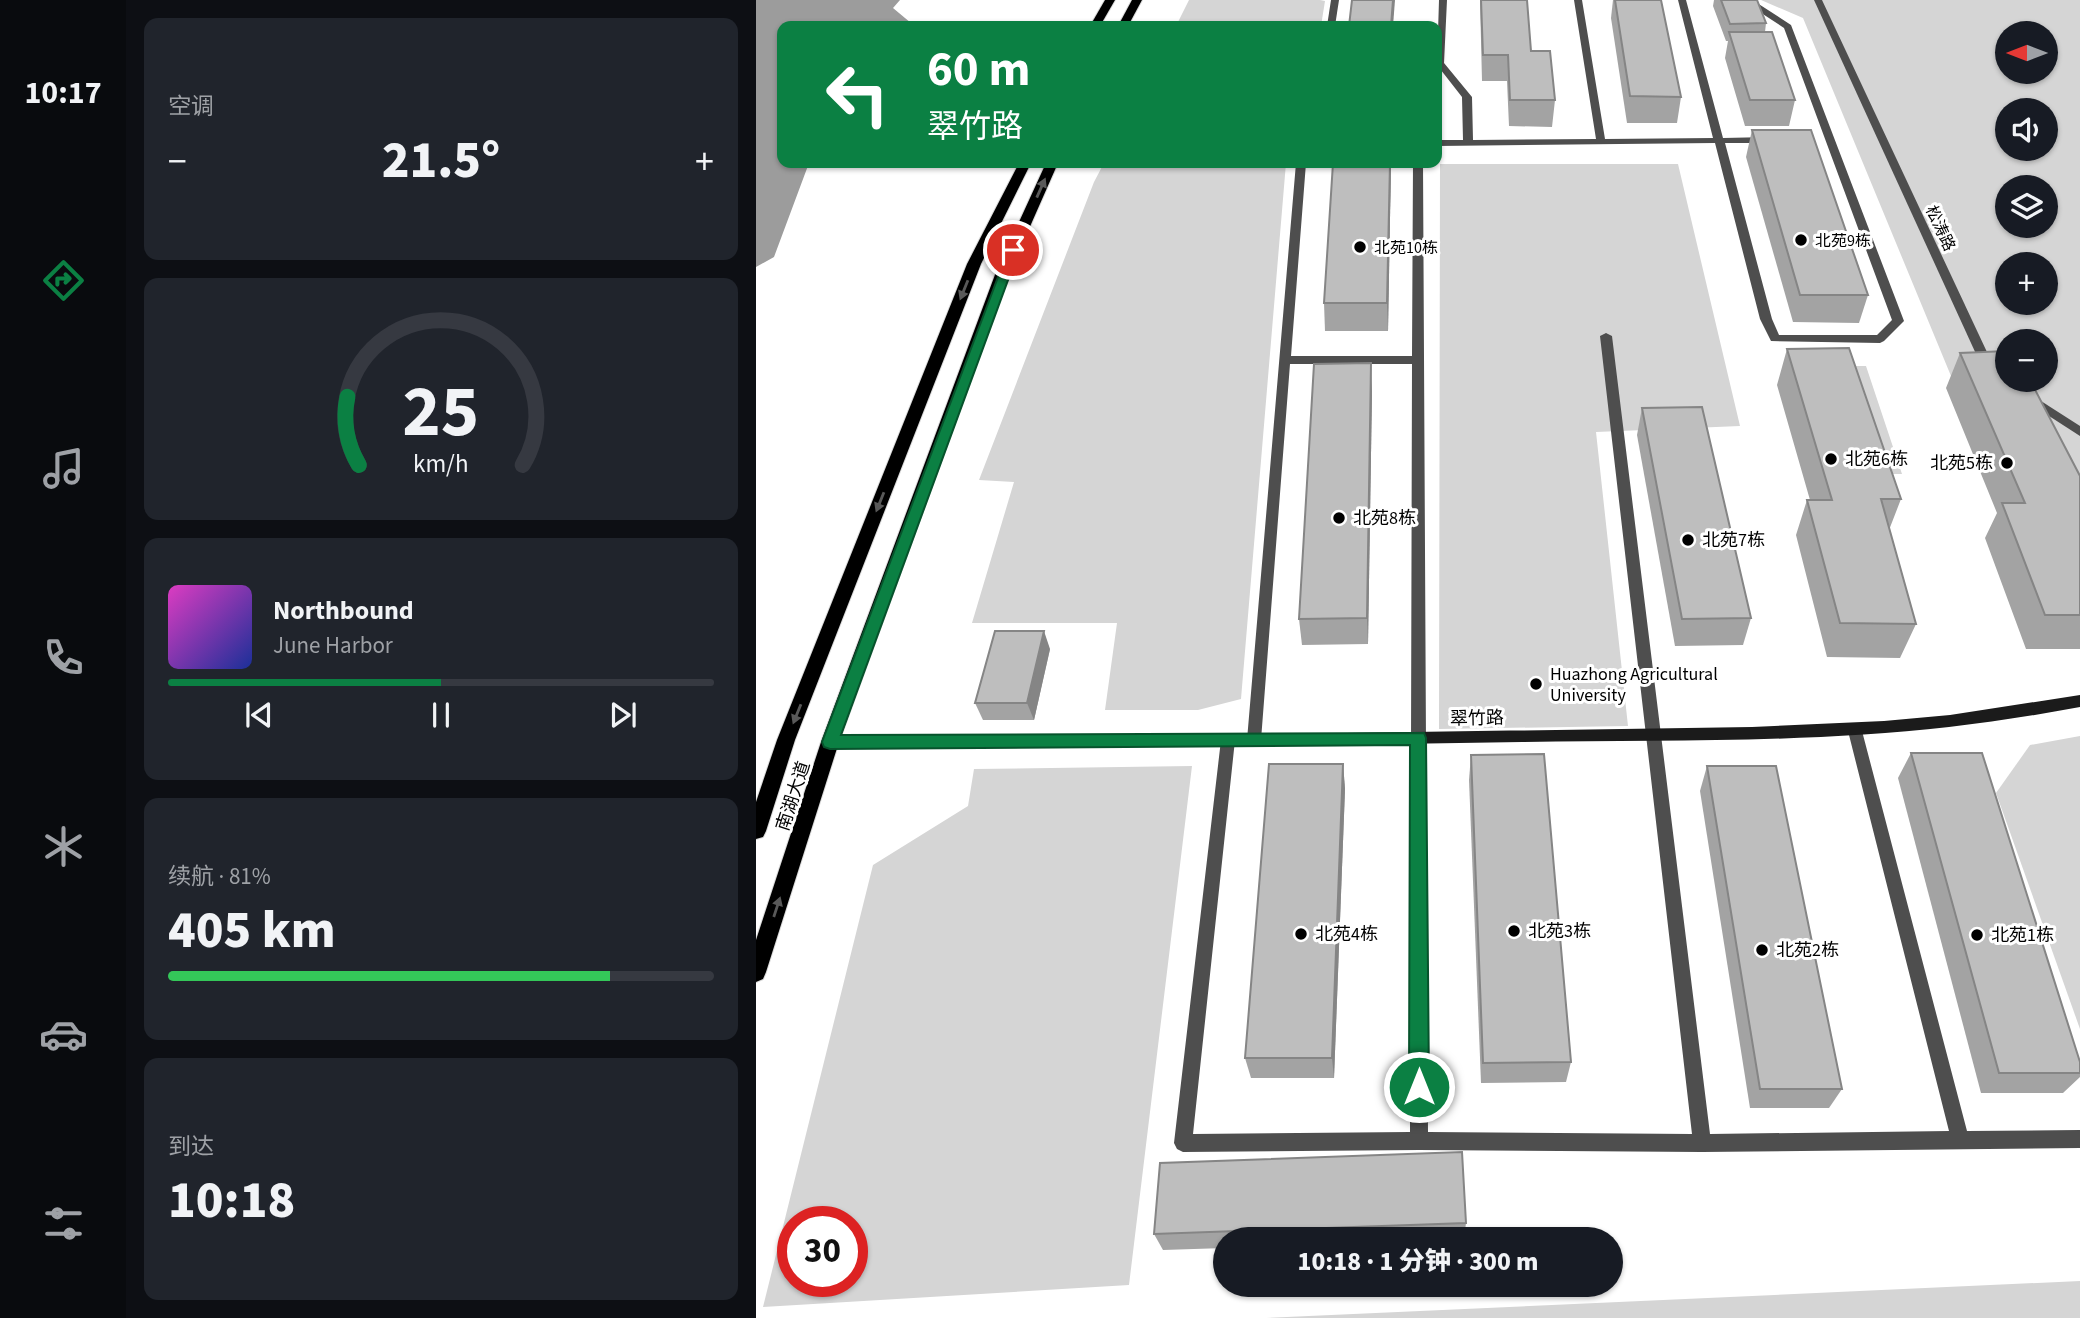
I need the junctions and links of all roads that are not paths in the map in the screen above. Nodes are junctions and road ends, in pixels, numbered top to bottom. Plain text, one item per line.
1 (1110, 0) edge
2 (1138, 0) edge
3 (1335, 0) edge
4 (1443, 0) edge
5 (1578, 0) edge
6 (1682, 0) edge
7 (1723, 0) edge
8 (1818, 0) edge
9 (1099, 21) edge
10 (1126, 21) edge
11 (1332, 21) edge
12 (1442, 21) edge
13 (1442, 66) edge
14 (1774, 140) edge
15 (1816, 140) edge
16 (1829, 140) junction
17 (1719, 141) junction
18 (1601, 142) junction
19 (1442, 143) edge
20 (1468, 143) junction
21 (1022, 168) edge
22 (1050, 168) edge
23 (1301, 168) edge
24 (1418, 168) edge
25 (1606, 335) dead end
26 (1284, 360) junction
27 (1418, 360) junction
28 (1995, 374) edge
29 (2024, 394) edge
30 (2080, 432) edge
31 (2080, 701) edge
32 (1855, 731) junction
33 (1652, 734) junction
34 (1418, 738) junction
35 (1228, 740) junction
36 (1254, 740) junction
37 (830, 742) junction
38 (756, 831) edge
39 (756, 972) edge
40 (2080, 1139) edge
41 (1960, 1140) junction
42 (1419, 1141) junction
43 (1702, 1143) junction

1 - 9 main road
2 - 10 main road
3 - 11 street
4 - 12 street
5 - 18 street
6 - 17 street
7 - 16 street
8 - 28 street, 松涛路
13 - 20 street
14 - 17 street
15 - 16 street
16 - 17 street
17 - 18 street
18 - 20 street
19 - 20 street
21 -> 38 main road, 南湖大道
37 -> 22 main road, 南湖大道
23 - 26 street
24 - 27 street
25 - 33 street
26 - 27 street
26 - 36 street
27 - 34 street
29 - 30 street
31 - 32 street, 翠竹路
32 - 33 street, 翠竹路
32 - 41 street
33 - 34 street, 翠竹路
33 - 43 street
34 - 36 street, 翠竹路
34 - 42 street
35 - 36 street, 翠竹路
35 - 37 street, 翠竹路
35 - 42 street
39 -> 37 main road, 南湖大道
40 - 41 street
41 - 43 street
42 - 43 street

